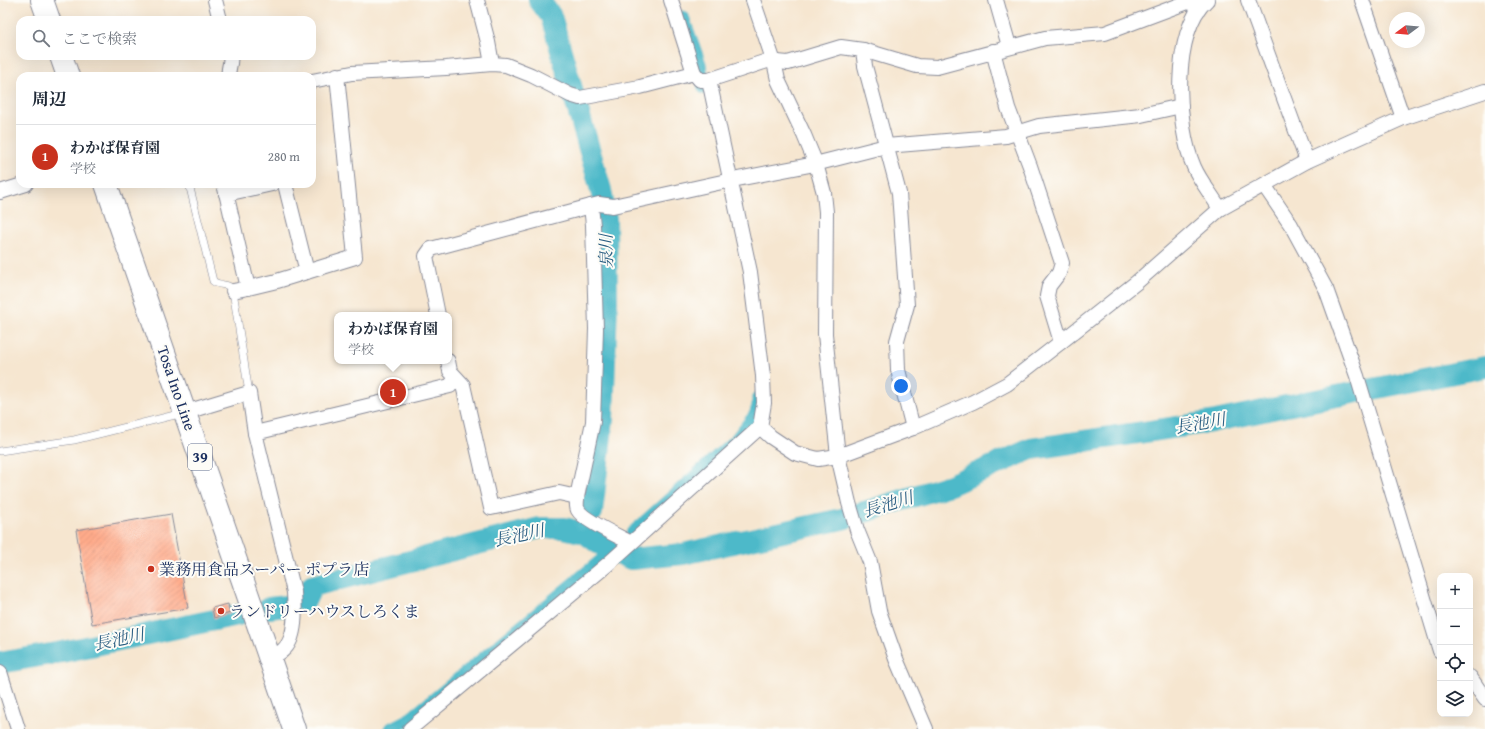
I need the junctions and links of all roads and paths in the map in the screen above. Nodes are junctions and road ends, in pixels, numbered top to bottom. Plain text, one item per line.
1 (42, 0) edge
2 (215, 0) edge
3 (477, 0) edge
4 (671, 0) edge
5 (753, 0) edge
6 (996, 0) edge
7 (1248, 0) edge
8 (1362, 0) edge
9 (1203, 3) edge
10 (48, 16) edge
11 (219, 16) edge
12 (1009, 46) junction
13 (863, 50) junction
14 (993, 51) junction
15 (62, 60) edge
16 (231, 60) edge
17 (774, 62) junction
18 (492, 64) junction
19 (67, 72) edge
20 (227, 72) edge
21 (337, 76) junction
22 (703, 78) junction
23 (316, 80) edge
24 (1485, 91) edge
25 (1180, 106) junction
26 (1403, 118) junction
27 (1016, 132) junction
28 (886, 146) junction
29 (1307, 161) junction
30 (816, 164) junction
31 (727, 181) junction
32 (1264, 185) junction
33 (16, 187) edge
34 (107, 188) edge
35 (190, 188) edge
36 (286, 188) edge
37 (225, 189) edge
38 (0, 192) edge
39 (600, 205) junction
40 (1220, 208) junction
41 (307, 272) junction
42 (248, 288) junction
43 (233, 291) junction
44 (437, 312) edge
45 (1061, 342) junction
46 (449, 364) edge
47 (456, 378) junction
48 (249, 393) junction
49 (186, 412) junction
50 (760, 427) junction
51 (913, 428) junction
52 (255, 433) junction
53 (0, 451) edge
54 (838, 456) junction
55 (577, 497) junction
56 (629, 546) junction
57 (1438, 645) edge
58 (269, 659) junction
59 (0, 672) edge
60 (1473, 681) edge
61 (1485, 698) edge
62 (18, 729) edge
63 (294, 729) edge
64 (410, 729) edge
65 (926, 729) edge

1 - 10 main road
2 - 11 street
3 - 18 street
4 - 22 street
5 - 17 street
6 - 12 street
7 - 29 street
8 - 26 street
9 - 12 street
9 - 25 street
12 - 14 street
13 - 14 street
13 - 17 street
13 - 28 street
14 - 27 street
15 - 19 main road
16 - 20 street
17 - 22 street
17 - 30 street
18 - 21 street
18 - 22 street
21 - 23 street
21 - 41 street
22 - 31 street
24 - 26 street
25 - 27 street
25 - 40 street
26 - 29 street
27 - 28 street
27 - 45 street
28 - 30 street
28 - 51 street
29 - 32 street
30 - 31 street
30 - 54 street
31 - 39 street
31 - 50 street
32 - 40 street
32 - 57 street
33 - 38 street
34 - 49 main road, Tosa Ino Line / 39
35 - 43 lane
36 - 41 street
37 - 42 street
39 - 44 street
39 - 55 street
40 - 45 street
41 - 42 street
42 - 43 street
43 - 48 lane
45 - 51 street
46 - 47 street
47 - 52 street
47 - 55 street
48 - 49 street
48 - 52 street
49 - 53 lane
49 - 58 main road, Tosa Ino Line / 39
50 - 54 street
50 - 56 street
51 - 54 street
52 - 58 street
54 - 65 street
55 - 56 street
56 - 64 street
58 - 63 main road, Tosa Ino Line / 39
59 - 62 street
60 - 61 street

